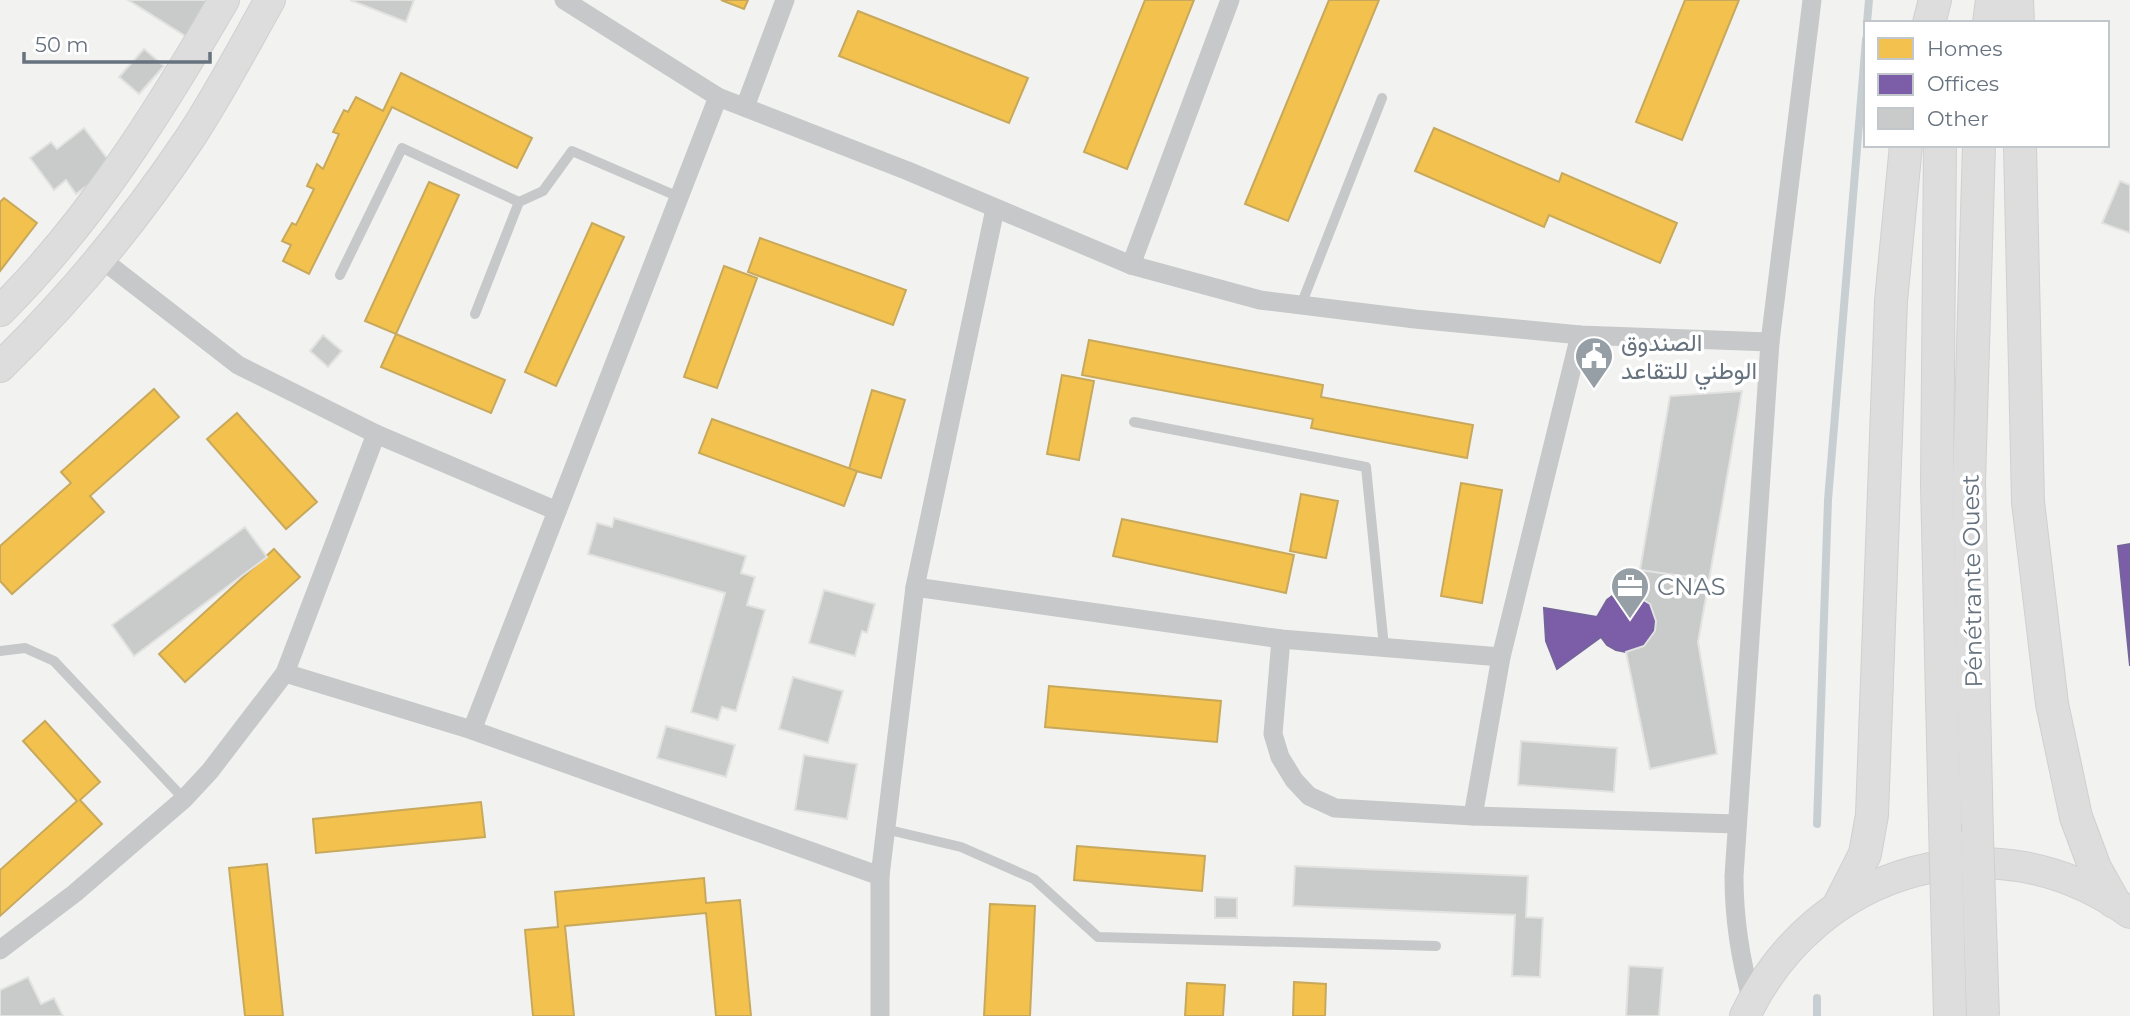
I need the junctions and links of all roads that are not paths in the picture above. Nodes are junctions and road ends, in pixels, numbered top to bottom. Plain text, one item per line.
1 (224, 0) edge
2 (270, 0) edge
3 (564, 0) edge
4 (785, 0) edge
5 (1230, 0) edge
6 (1812, 0) edge
7 (1935, 0) edge
8 (1948, 0) edge
9 (1992, 0) edge
10 (2017, 0) edge
11 (1930, 21) edge
12 (1946, 21) edge
13 (1989, 21) edge
14 (2018, 21) edge
15 (718, 97) junction
16 (1382, 97) dead end
17 (744, 107) junction
18 (1906, 147) edge
19 (1940, 147) edge
20 (1979, 147) edge
21 (2020, 147) edge
22 (679, 197) junction
23 (519, 202) junction
24 (995, 209) junction
25 (100, 258) junction
26 (1131, 265) junction
27 (340, 275) dead end
28 (1301, 305) junction
29 (0, 311) edge
30 (475, 314) dead end
31 (1580, 335) junction
32 (1770, 342) junction
33 (0, 367) edge
34 (1134, 422) dead end
35 (376, 434) junction
36 (557, 511) junction
37 (915, 587) junction
38 (1280, 639) junction
39 (1384, 647) junction
40 (0, 651) edge
41 (1501, 657) junction
42 (285, 673) junction
43 (472, 730) junction
44 (184, 799) junction
45 (1473, 816) junction
46 (1737, 824) junction
47 (885, 829) junction
48 (880, 876) junction
49 (1840, 903) junction
50 (2122, 908) edge
51 (1436, 947) dead end
52 (0, 950) edge
53 (1748, 1008) edge
54 (880, 1016) edge
55 (1950, 1016) edge
56 (1983, 1016) edge

1 - 29 main road
2 - 25 main road
3 - 15 street
4 - 17 street
5 - 26 street
6 - 32 street
7 - 11 highway
8 - 12 highway
9 - 13 highway
10 - 14 highway
15 - 17 street
15 - 22 street
16 - 28 lane
17 - 24 street
18 - 49 highway
19 - 55 highway, Pénétrante Ouest, bridge
20 - 56 highway, Pénétrante Ouest, bridge
21 - 50 highway
22 - 23 lane
22 - 36 street
23 - 27 lane
23 - 30 lane
24 - 26 street
24 - 37 street
25 - 33 main road
25 - 35 street
26 - 28 street
28 - 31 street
31 - 32 street
31 - 41 street
32 - 46 street
34 - 39 lane
35 - 36 street
35 - 42 street
36 - 43 street
37 - 38 street
37 - 47 street
38 - 39 street
38 - 45 street
39 - 41 street
40 - 44 lane
41 - 45 street
42 - 43 street
42 - 44 street
43 - 48 street
44 - 52 street
45 - 46 street
46 - 53 street
47 - 48 street
47 - 51 lane
48 - 54 street
49 - 50 main road
49 - 53 main road

